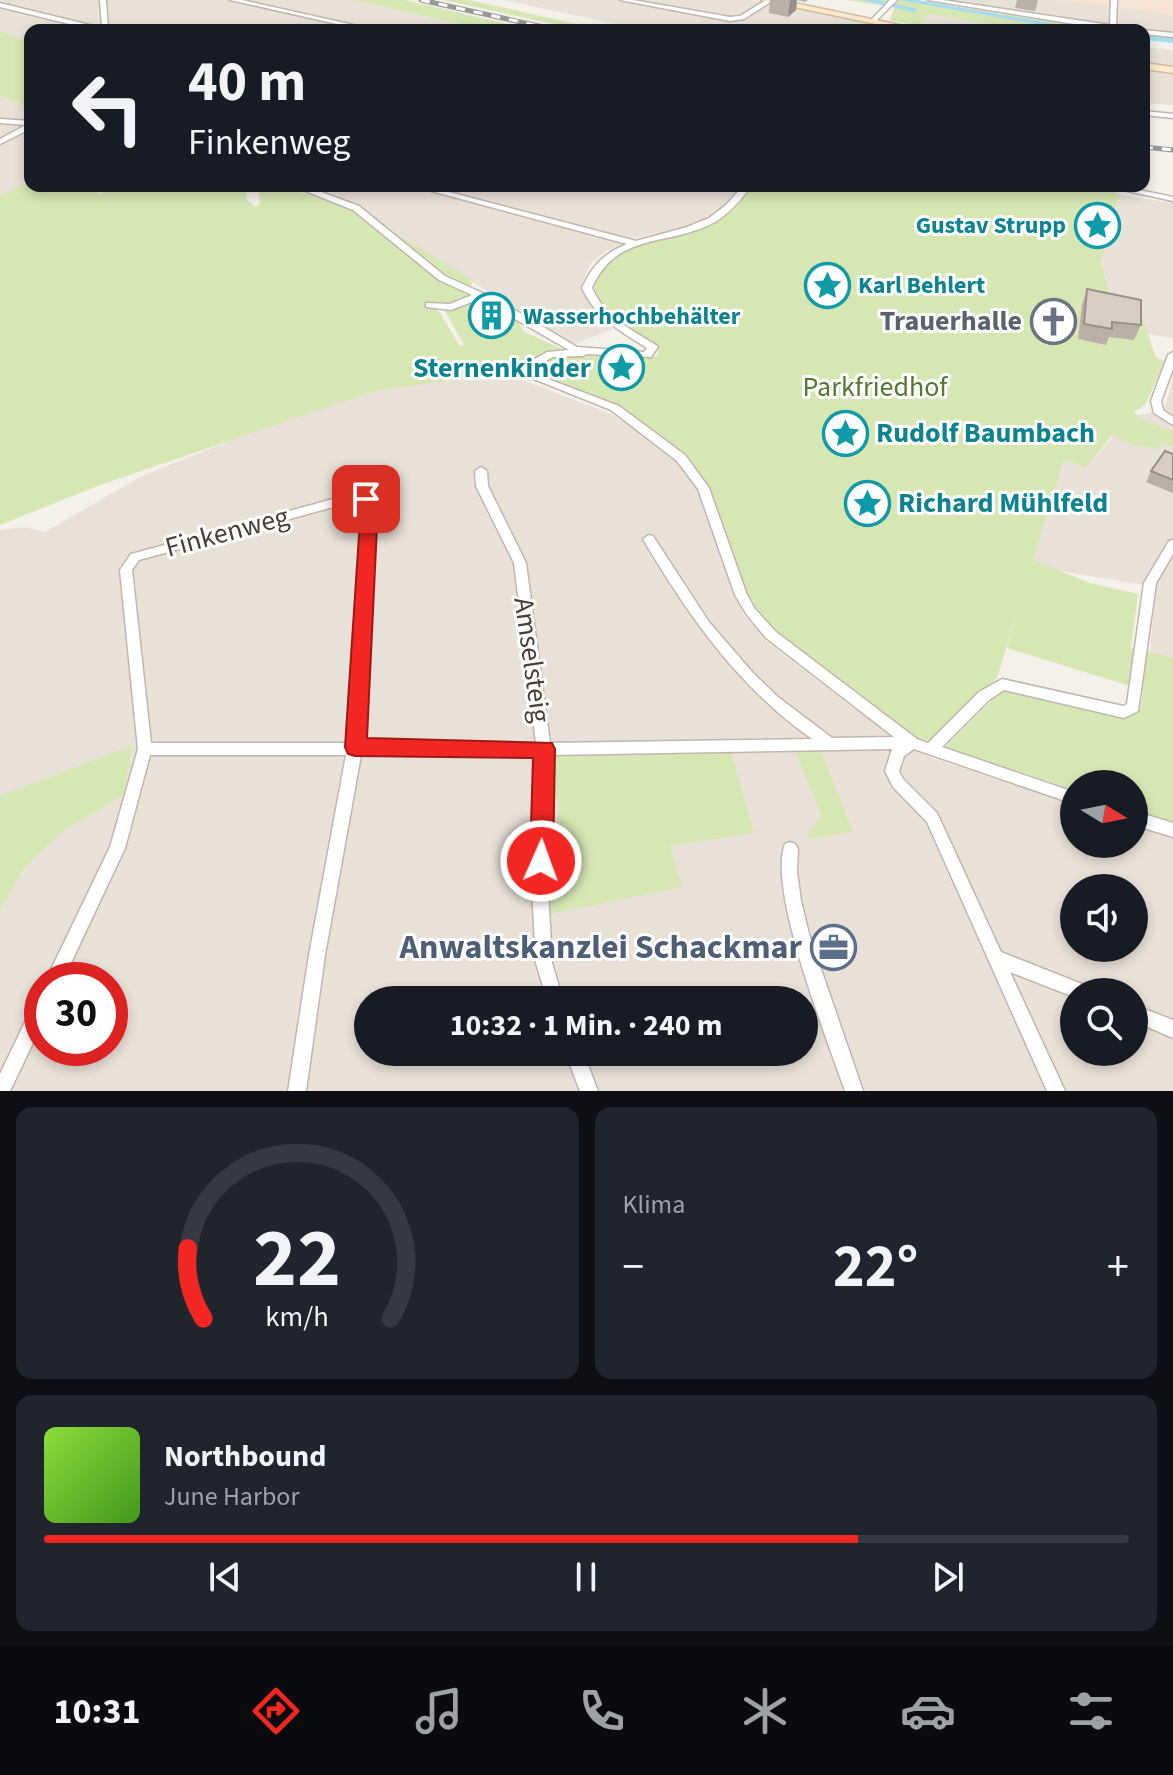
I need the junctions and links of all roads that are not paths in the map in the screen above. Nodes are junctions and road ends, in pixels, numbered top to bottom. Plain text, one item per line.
1 (103, 0) edge
2 (233, 0) edge
3 (623, 0) edge
4 (768, 0) edge
5 (931, 0) edge
6 (1010, 0) edge
7 (1114, 0) edge
8 (892, 2) edge
9 (0, 8) edge
10 (1005, 14) junction
11 (873, 21) junction
12 (77, 24) edge
13 (103, 24) edge
14 (345, 24) edge
15 (888, 24) edge
16 (1077, 24) edge
17 (1113, 24) edge
18 (1150, 33) edge
19 (1173, 35) edge
20 (1150, 67) edge
21 (1173, 70) edge
22 (1150, 114) edge
23 (1173, 116) edge
24 (0, 121) edge
25 (24, 123) edge
26 (24, 128) edge
27 (0, 142) edge
28 (313, 192) edge
29 (440, 192) edge
30 (742, 192) edge
31 (1138, 192) edge
32 (1173, 199) edge
33 (634, 243) junction
34 (479, 296) junction
35 (429, 305) dead end
36 (583, 353) junction
37 (1173, 355) edge
38 (1171, 370) edge
39 (1173, 422) edge
40 (481, 471) dead end
41 (649, 539) dead end
42 (1173, 544) edge
43 (827, 742) junction
44 (912, 743) junction
45 (355, 747) junction
46 (145, 749) junction
47 (544, 749) junction
48 (931, 749) junction
49 (1060, 793) edge
50 (1148, 822) edge
51 (1173, 830) edge
52 (790, 849) dead end
53 (996, 958) junction
54 (63, 962) edge
55 (1060, 984) edge
56 (551, 986) edge
57 (1148, 1019) edge
58 (1173, 1029) edge
59 (24, 1043) edge
60 (579, 1066) edge
61 (1, 1091) edge
62 (297, 1091) edge
63 (589, 1091) edge
64 (854, 1091) edge
65 (1056, 1091) edge

1 - 13 street
2 - 14 street
3 - 4 street
4 - 11 main road
5 - 10 street
6 - 10 street
7 - 17 street
8 - 11 street
9 - 12 street
10 - 16 street
11 - 15 main road
18 - 19 street
20 - 21 main road
22 - 23 street
24 - 25 street
26 - 27 street
28 - 34 street
29 - 33 street
30 - 33 street
31 - 32 street
33 - 36 street
34 - 35 street
34 - 36 street
36 - 44 street
37 - 38 street
38 - 39 street
40 - 47 street, Amselsteig
41 - 43 street
42 - 48 street
43 - 44 street
43 - 47 street
44 - 48 street
44 - 53 street
45 - 46 street
45 - 46 street, Finkenweg
45 - 47 street
45 - 62 street, Finkenweg
46 - 54 street
47 - 56 street, Amselsteig
48 - 49 street
50 - 51 street
52 - 64 street
53 - 55 street
53 - 65 street
57 - 58 street
59 - 61 street
60 - 63 street

